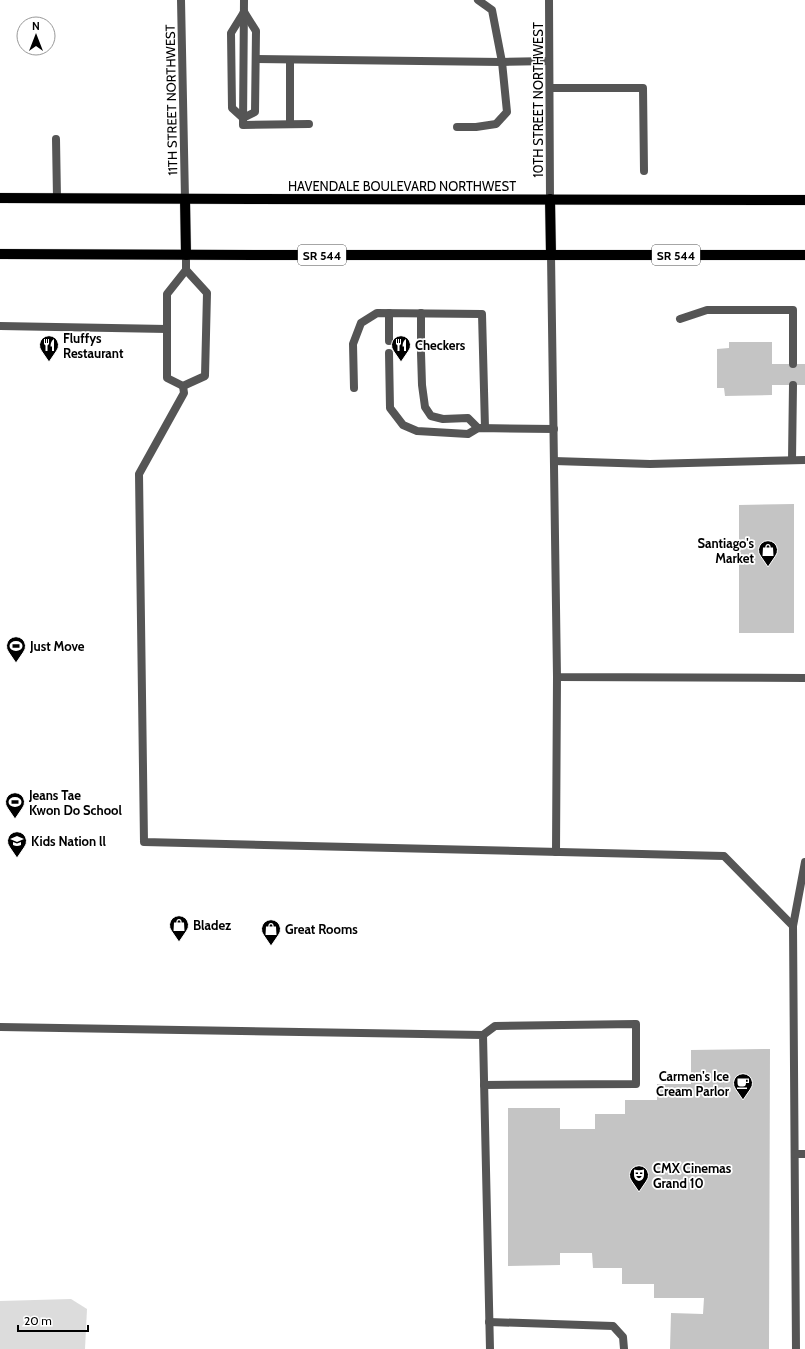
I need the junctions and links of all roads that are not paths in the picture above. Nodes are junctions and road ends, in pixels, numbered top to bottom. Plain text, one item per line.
1 (181, 0) edge
2 (244, 0) edge
3 (478, 0) edge
4 (549, 0) edge
5 (244, 12) junction
6 (256, 59) junction
7 (290, 60) junction
8 (549, 61) junction
9 (502, 62) junction
10 (550, 88) junction
11 (243, 118) junction
12 (290, 124) junction
13 (309, 124) dead end
14 (457, 127) dead end
15 (56, 139) dead end
16 (644, 171) dead end
17 (0, 198) edge
18 (57, 198) junction
19 (185, 199) junction
20 (550, 199) junction
21 (805, 200) edge
22 (0, 254) edge
23 (186, 255) junction
24 (551, 255) junction
25 (805, 255) edge
26 (186, 270) junction
27 (389, 313) junction
28 (421, 313) junction
29 (680, 319) dead end
30 (0, 326) edge
31 (167, 329) junction
32 (389, 341) dead end
33 (421, 341) dead end
34 (389, 353) dead end
35 (421, 353) dead end
36 (793, 364) dead end
37 (793, 385) dead end
38 (183, 386) junction
39 (354, 388) dead end
40 (481, 428) junction
41 (554, 429) junction
42 (792, 460) junction
43 (805, 460) edge
44 (554, 461) junction
45 (557, 677) junction
46 (805, 678) edge
47 (556, 852) junction
48 (805, 862) edge
49 (803, 884) edge
50 (793, 926) junction
51 (0, 1027) edge
52 (483, 1035) junction
53 (484, 1085) junction
54 (795, 1154) junction
55 (805, 1154) edge
56 (489, 1322) junction
57 (490, 1349) edge
58 (624, 1349) edge
59 (796, 1349) edge

1 - 19 street, 11TH STREET NORTHWEST
2 - 5 street
3 - 9 street
4 - 8 street, 10TH STREET NORTHWEST
5 - 6 street
5 - 11 street
5 - 11 street
6 - 7 street
6 - 11 street
7 - 9 street
7 - 12 street
8 - 9 street
8 - 10 street, 10TH STREET NORTHWEST
9 - 14 street
10 - 16 street
10 - 20 street, 10TH STREET NORTHWEST
11 - 12 street
12 - 13 street
15 - 18 street
17 - 18 main road, HAVENDALE BOULEVARD NORTHWEST
18 - 19 main road, HAVENDALE BOULEVARD NORTHWEST
19 - 20 main road, HAVENDALE BOULEVARD NORTHWEST
19 - 23 main road
20 - 21 main road, HAVENDALE BOULEVARD NORTHWEST
20 - 24 main road
22 - 23 main road, SR 544
23 - 24 main road, SR 544
23 - 26 street
24 - 25 main road, SR 544
24 - 41 street
26 - 31 street
26 - 38 street
27 - 28 street
27 - 32 street
27 - 39 street
28 - 33 street
28 - 40 street
29 - 36 street
30 - 31 street
31 - 38 street
34 - 40 street
35 - 40 street
37 - 42 street
38 - 47 street
40 - 41 street
41 - 44 street
42 - 43 street
42 - 44 street
44 - 45 street
45 - 46 street
45 - 47 street
47 - 50 street
48 - 49 street
49 - 50 street
50 - 54 street
51 - 52 street
52 - 53 street
52 - 53 street
53 - 56 street
54 - 55 street
54 - 59 street
56 - 57 street
56 - 58 street

